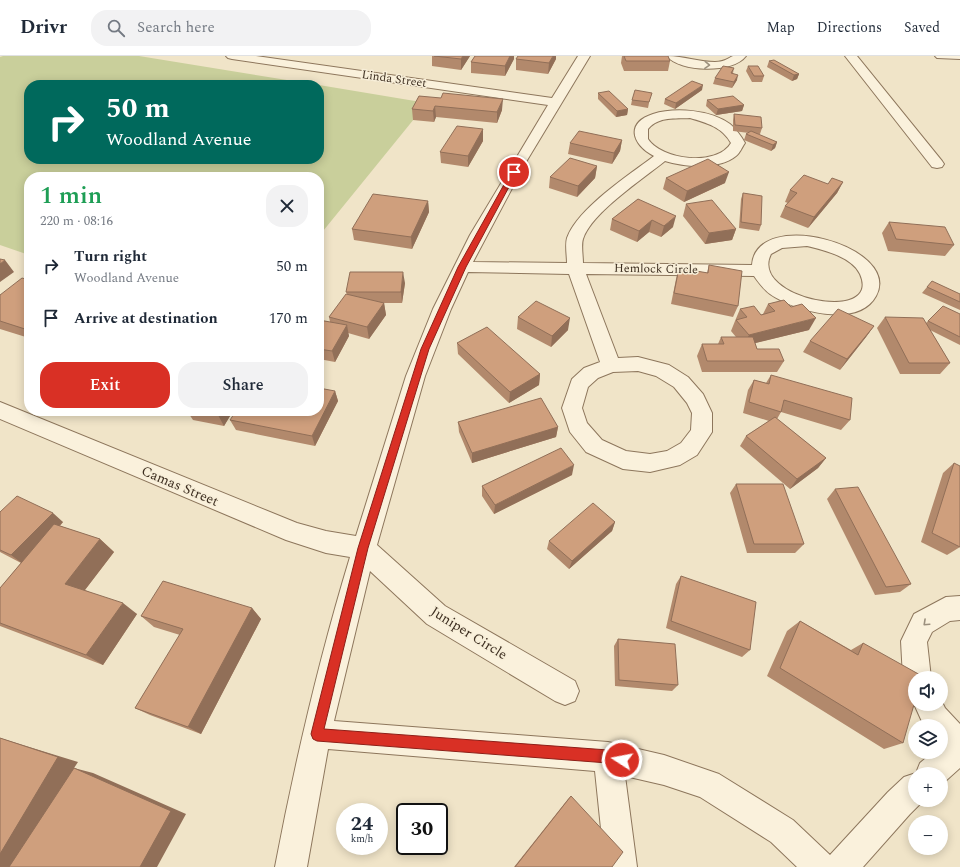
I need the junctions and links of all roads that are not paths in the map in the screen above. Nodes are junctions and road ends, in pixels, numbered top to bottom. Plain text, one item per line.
1 (232, 56) edge
2 (584, 56) edge
3 (673, 56) edge
4 (740, 56) edge
5 (851, 56) edge
6 (941, 56) edge
7 (960, 56) edge
8 (555, 102) junction
9 (663, 156) junction
10 (936, 164) dead end
11 (462, 267) junction
12 (575, 268) junction
13 (760, 271) junction
14 (611, 365) junction
15 (0, 410) edge
16 (363, 548) junction
17 (960, 608) edge
18 (916, 671) edge
19 (565, 691) dead end
20 (932, 711) edge
21 (317, 734) junction
22 (960, 747) edge
23 (608, 757) junction
24 (939, 767) edge
25 (908, 795) edge
26 (291, 867) edge
27 (621, 867) edge
28 (820, 867) edge
29 (841, 867) edge

1 - 8 street, Linda Street
2 - 8 street
3 -> 4 street
5 - 10 street
6 - 7 street
8 - 11 street
9 - 9 street
9 - 12 street
11 - 12 street, Hemlock Circle
11 - 16 street
12 - 13 street, Hemlock Circle
12 - 14 street
13 - 13 street
14 - 14 street
15 - 16 street, Camas Street
16 - 19 street, Juniper Circle
16 - 21 street
17 -> 18 street
20 - 22 street
21 - 23 street
21 - 26 street
22 - 24 street
23 - 27 street
23 - 28 street
25 - 29 street

